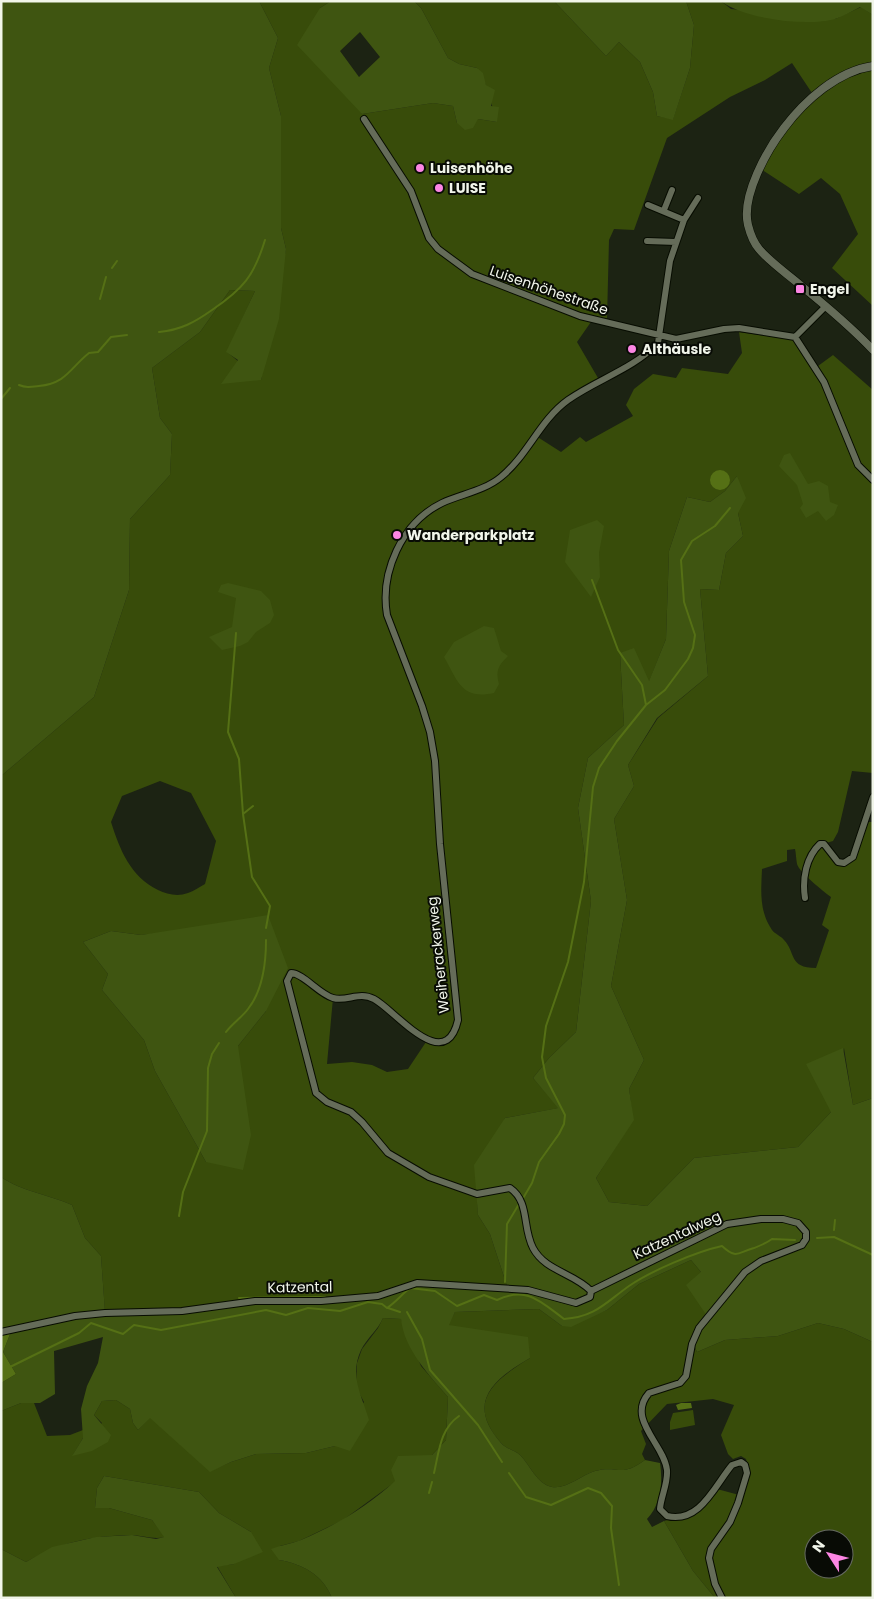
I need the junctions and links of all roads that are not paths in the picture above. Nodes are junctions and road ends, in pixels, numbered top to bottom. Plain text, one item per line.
1 (873, 66) edge
2 (364, 120) dead end
3 (672, 190) dead end
4 (698, 198) dead end
5 (648, 205) dead end
6 (664, 210) junction
7 (684, 220) junction
8 (647, 241) dead end
9 (676, 242) junction
10 (826, 306) junction
11 (661, 335) junction
12 (795, 337) junction
13 (873, 350) edge
14 (873, 480) edge
15 (873, 797) edge
16 (805, 898) dead end
17 (591, 1291) junction
18 (1, 1332) edge
19 (722, 1598) edge

1 - 10 street
2 - 11 street, Luisenhöhestraße
3 - 6 street
4 - 7 street
5 - 6 street
6 - 7 street
7 - 9 street
8 - 9 street
9 - 11 street
10 - 12 street
10 - 13 street
11 - 12 street, Luisenhöhestraße
11 - 17 street, Weiherackerweg
12 - 14 street
15 - 16 street
17 - 18 street, Katzental
17 - 19 street, Katzentalweg

